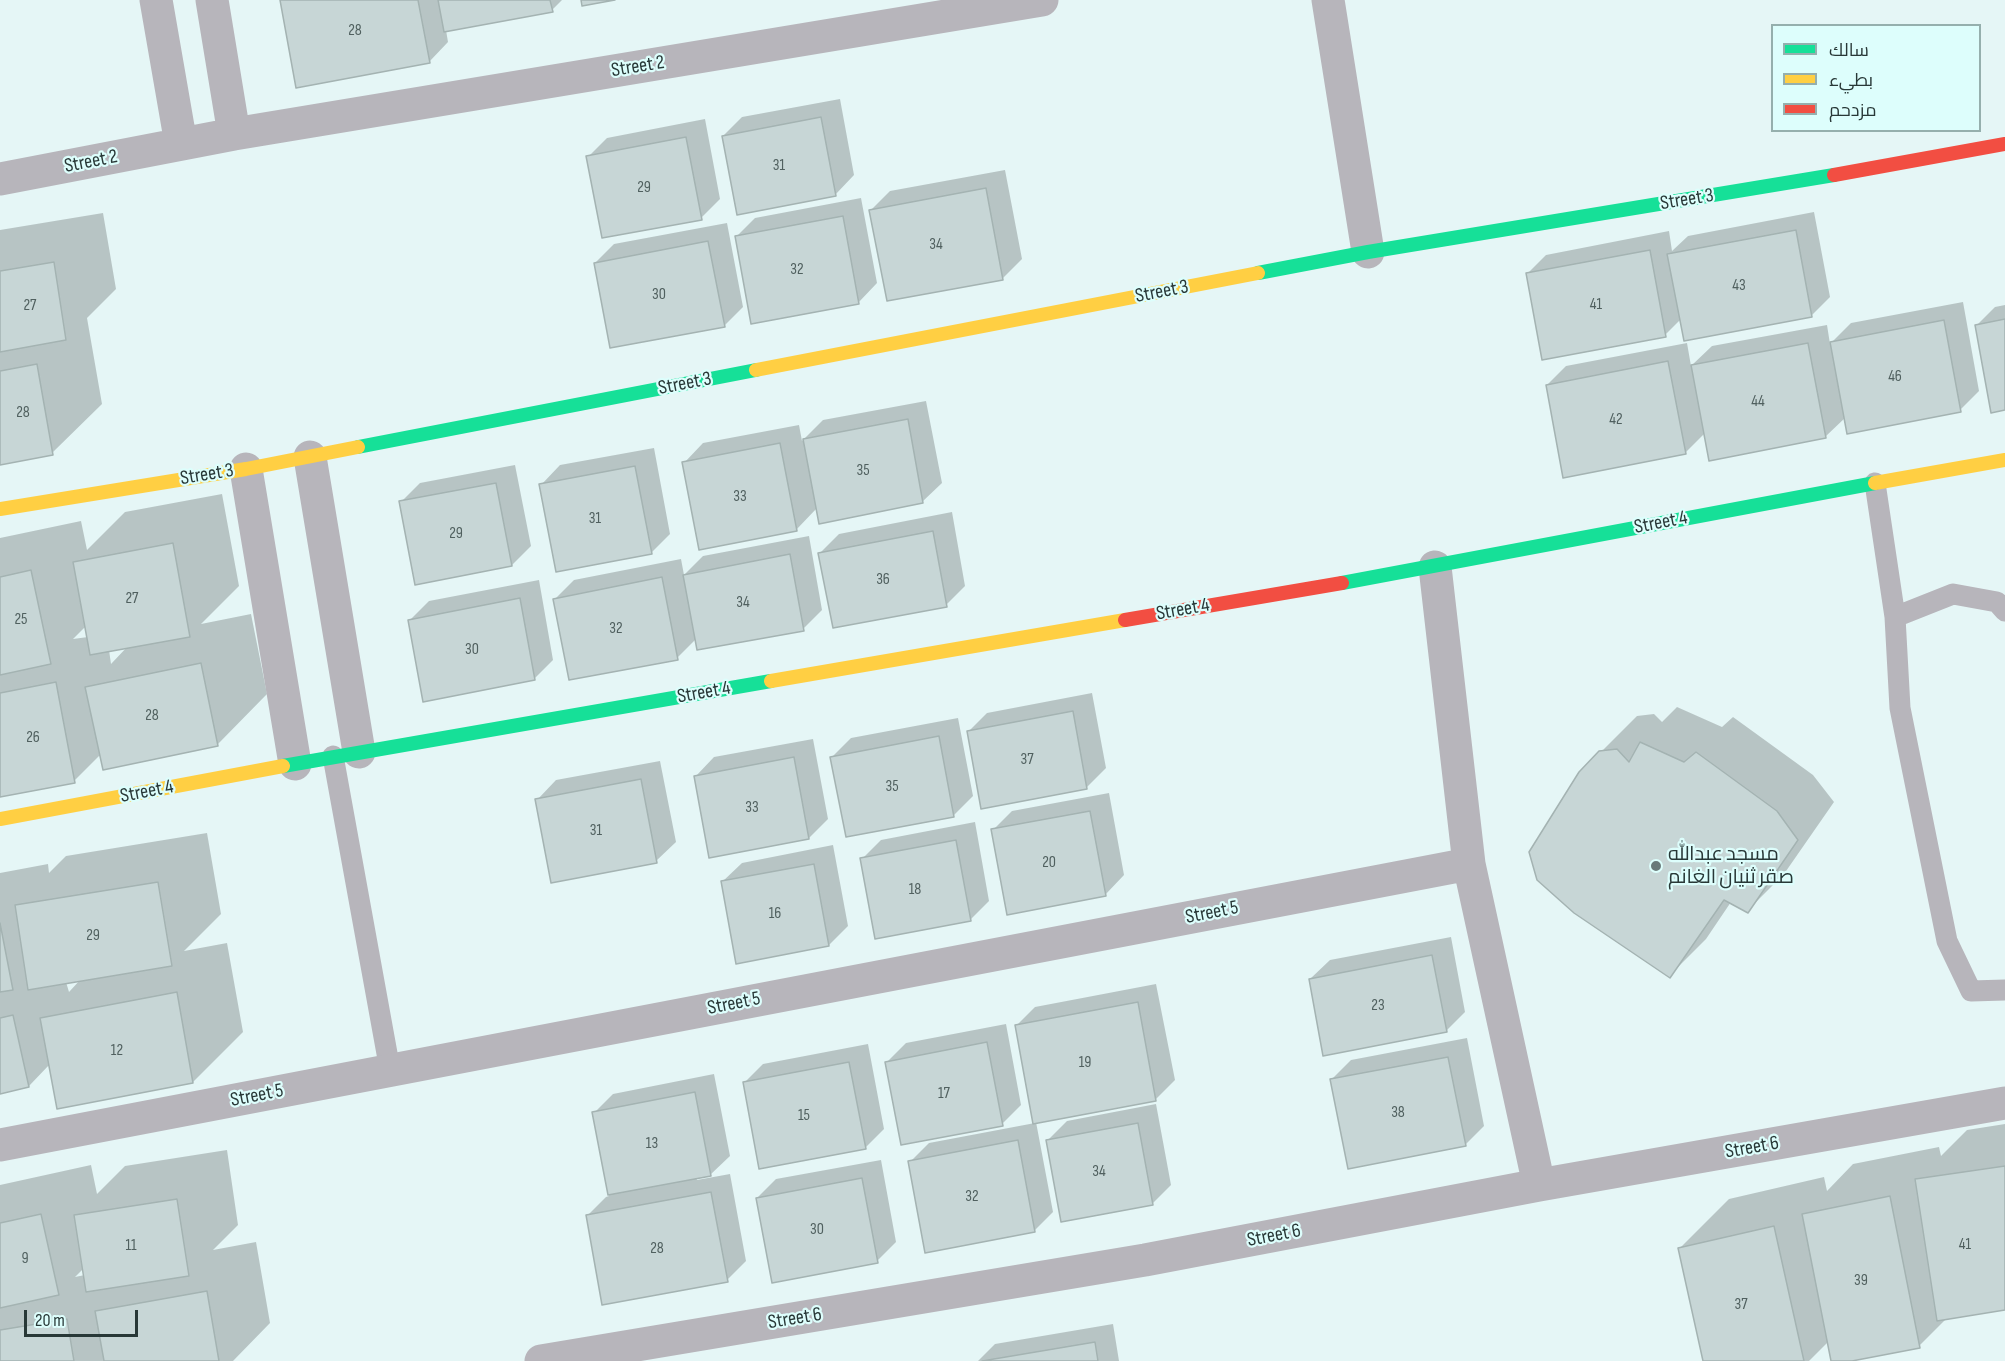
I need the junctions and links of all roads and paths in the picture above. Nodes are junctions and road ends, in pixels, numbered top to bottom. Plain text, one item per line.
1 (156, 0) edge
2 (212, 0) edge
3 (1042, 0) edge
4 (1328, 0) edge
5 (234, 134) junction
6 (181, 144) junction
7 (2005, 144) edge
8 (0, 179) edge
9 (1368, 252) junction
10 (310, 457) junction
11 (2005, 460) edge
12 (246, 469) junction
13 (1875, 483) junction
14 (0, 510) edge
15 (1435, 567) junction
16 (2005, 611) edge
17 (1895, 617) junction
18 (346, 754) junction
19 (295, 764) junction
20 (0, 819) edge
21 (1469, 864) junction
22 (2005, 990) edge
23 (390, 1070) junction
24 (2005, 1103) edge
25 (0, 1145) edge
26 (1539, 1185) junction
27 (541, 1361) edge

1 - 6 street
2 - 5 street
3 - 5 street, Street 2
4 - 9 street
5 - 6 street, Street 2
6 - 8 street, Street 2
7 - 9 street, Street 3
9 - 10 street, Street 3
10 - 12 street, Street 3
10 - 18 street
11 - 13 street, Street 4
12 - 14 street, Street 3
12 - 19 street
13 - 15 street, Street 4
13 - 17 lane
15 - 18 street, Street 4
15 - 21 street
16 - 17 lane
17 - 22 lane
18 - 19 street, Street 4
18 - 23 lane
19 - 20 street, Street 4
21 - 23 street, Street 5
21 - 26 street
23 - 25 street, Street 5
24 - 26 street, Street 6
26 - 27 street, Street 6

